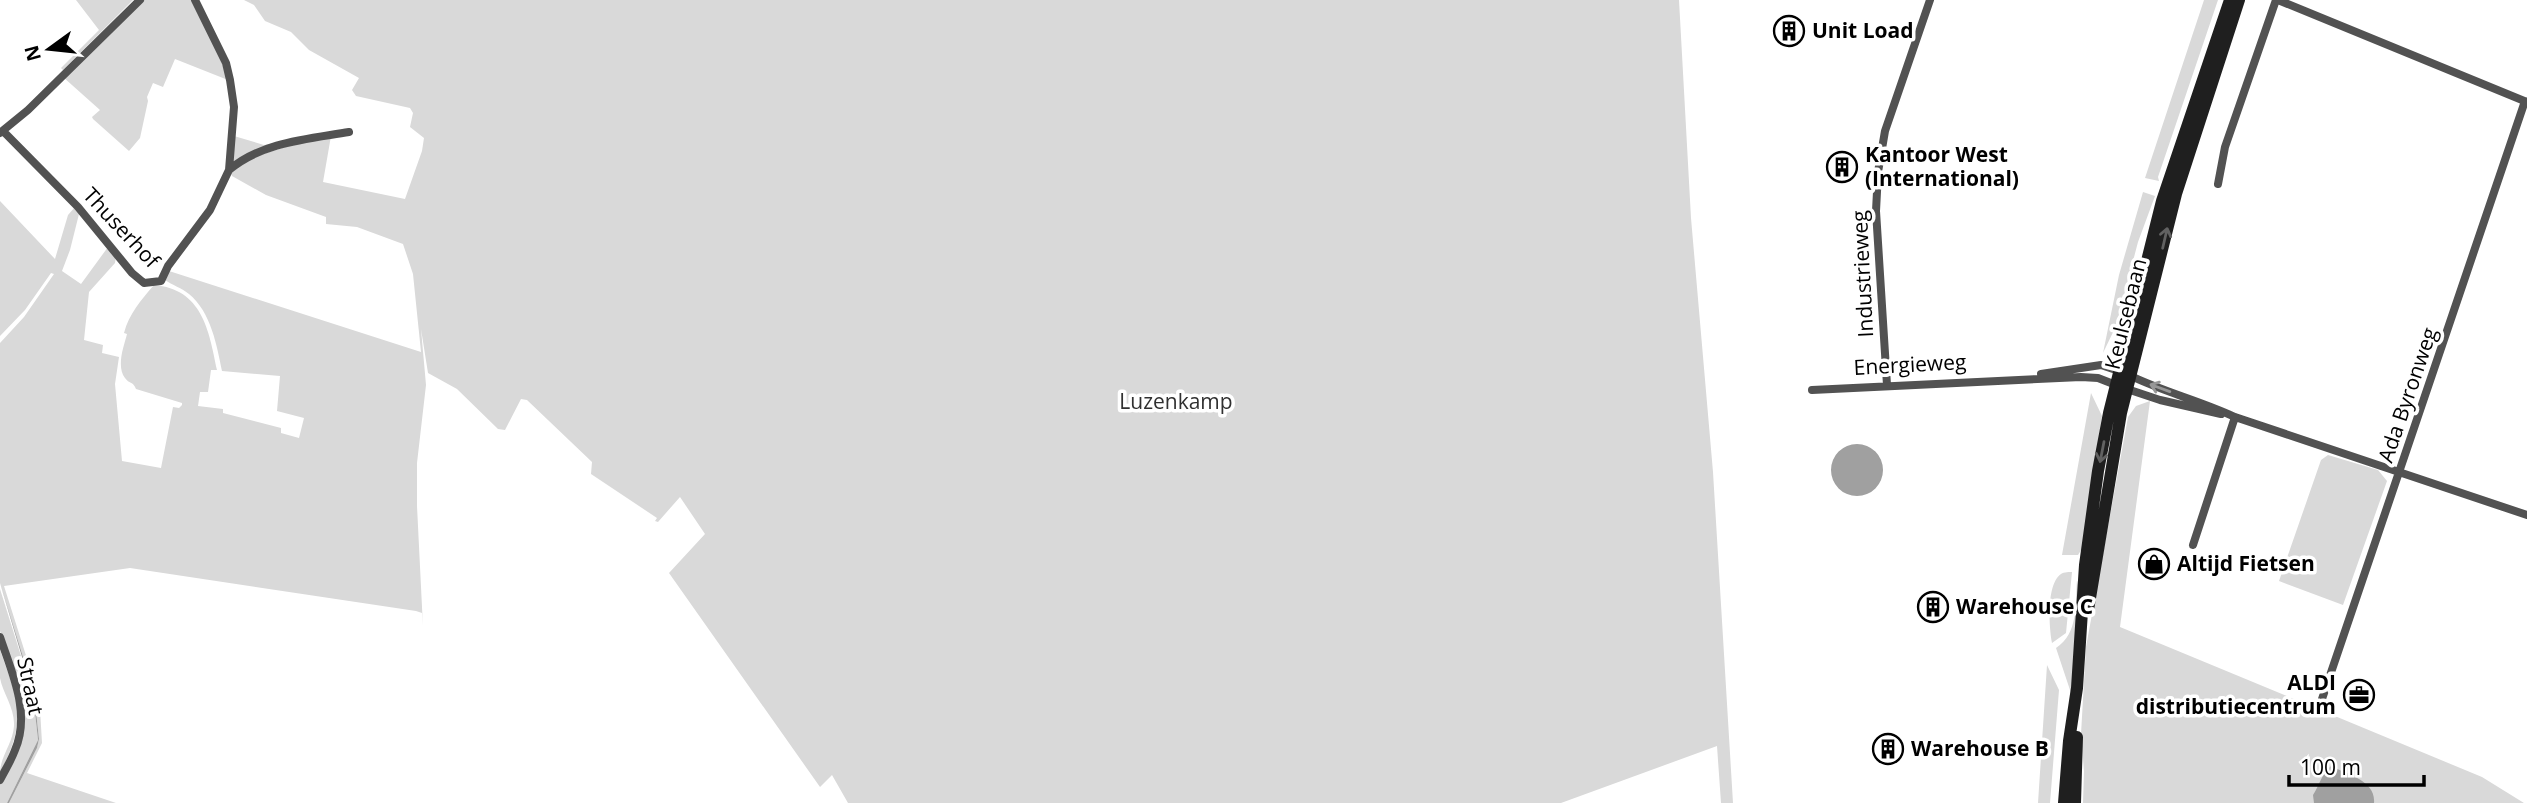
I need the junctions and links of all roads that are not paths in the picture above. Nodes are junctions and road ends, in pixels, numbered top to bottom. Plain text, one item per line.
1 (140, 0) edge
2 (195, 0) edge
3 (1930, 0) edge
4 (2230, 0) edge
5 (2239, 0) edge
6 (2277, 0) edge
7 (2526, 102) edge
8 (1, 132) edge
9 (349, 132) dead end
10 (229, 170) junction
11 (2218, 184) dead end
12 (2125, 373) junction
13 (2010, 380) junction
14 (1886, 385) junction
15 (2122, 387) junction
16 (1812, 390) dead end
17 (2235, 417) junction
18 (2400, 472) junction
19 (2527, 515) edge
20 (2193, 545) dead end
21 (0, 637) edge
22 (2077, 688) junction
23 (2322, 699) dead end
24 (0, 780) edge
25 (2064, 803) edge
26 (2075, 803) edge

1 - 8 street, Thuserhof
2 - 10 street, Thuserhof
3 - 14 street, Industrieweg
4 - 12 main road, Keulsebaan
12 -> 5 main road, Keulsebaan
6 - 7 street
6 - 11 street
7 - 18 street, Ada Byronweg
8 - 10 street, Thuserhof
9 - 10 street
12 - 13 street, Energieweg
12 - 15 main road, Keulsebaan
17 -> 12 street, Energieweg
13 - 14 street, Energieweg
13 - 15 street, Energieweg
14 - 16 street, Energieweg
15 - 17 street, Energieweg
15 - 22 main road, Keulsebaan
17 - 18 street
17 - 20 street
18 - 19 street
18 - 23 street, Ada Byronweg
21 - 24 street, Straat
22 - 25 main road, Keulsebaan
22 - 26 main road, Keulsebaan

